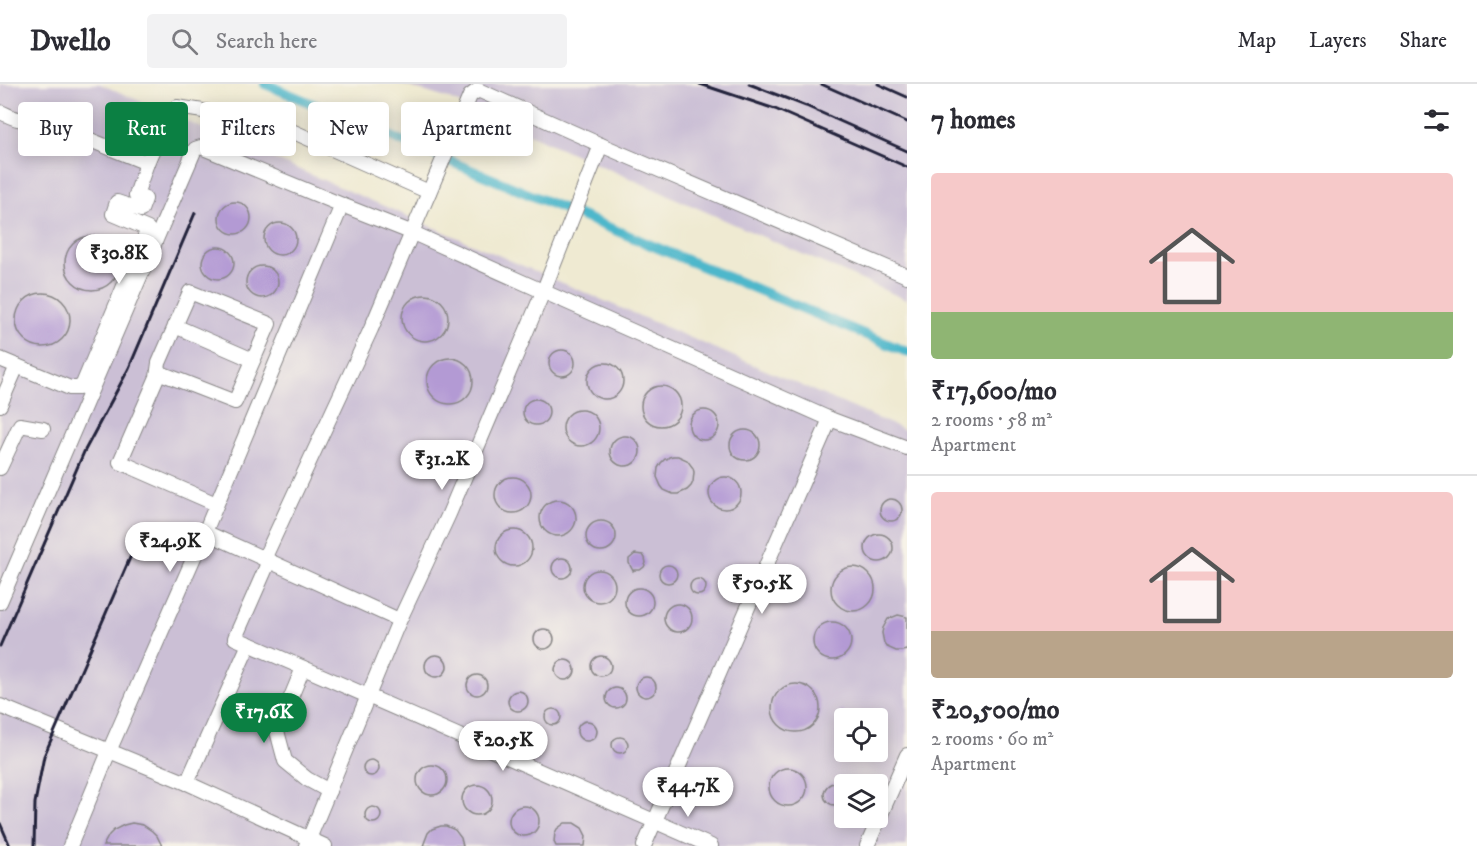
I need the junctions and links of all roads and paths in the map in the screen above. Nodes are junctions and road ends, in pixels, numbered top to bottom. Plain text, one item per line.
1 (473, 87) edge
2 (0, 112) edge
3 (601, 146) junction
4 (147, 163) junction
5 (429, 192) junction
6 (342, 205) junction
7 (413, 233) junction
8 (907, 276) edge
9 (543, 292) junction
10 (175, 326) junction
11 (0, 359) edge
12 (253, 360) junction
13 (17, 366) junction
14 (158, 372) junction
15 (0, 405) edge
16 (830, 419) junction
17 (43, 429) dead end
18 (907, 448) edge
19 (0, 468) edge
20 (216, 504) junction
21 (205, 532) junction
22 (267, 560) junction
23 (0, 602) edge
24 (399, 621) junction
25 (249, 645) junction
26 (303, 668) junction
27 (368, 697) junction
28 (0, 706) edge
29 (109, 751) junction
30 (907, 755) edge
31 (187, 783) junction
32 (329, 791) junction
33 (654, 821) junction
34 (307, 842) edge
35 (70, 846) edge
36 (325, 846) edge
37 (644, 846) edge
38 (711, 846) edge
39 (867, 846) edge

1 - 3 street
1 - 5 street
2 - 4 street
3 - 8 street
3 - 9 street
4 - 5 street
4 - 13 street
5 - 7 street
6 - 7 street
6 - 20 street
6 - 23 street
7 - 9 street
7 - 22 street
9 - 16 street
9 - 24 street
10 - 12 street
10 - 12 street
10 - 14 street
11 - 13 street
12 - 14 street
13 - 15 street
14 - 20 street
16 - 18 street
16 - 33 street
17 - 19 street
20 - 21 street
21 - 22 street
21 - 29 street
22 - 24 street
22 - 25 street
24 - 27 street
25 - 26 street
25 - 31 street
26 - 27 street
26 - 32 street
27 - 32 street
27 - 33 street
28 - 29 street
29 - 31 street
29 - 35 street
30 - 39 street
31 - 34 street
32 - 34 street
33 - 37 street
33 - 38 street
34 - 36 street

